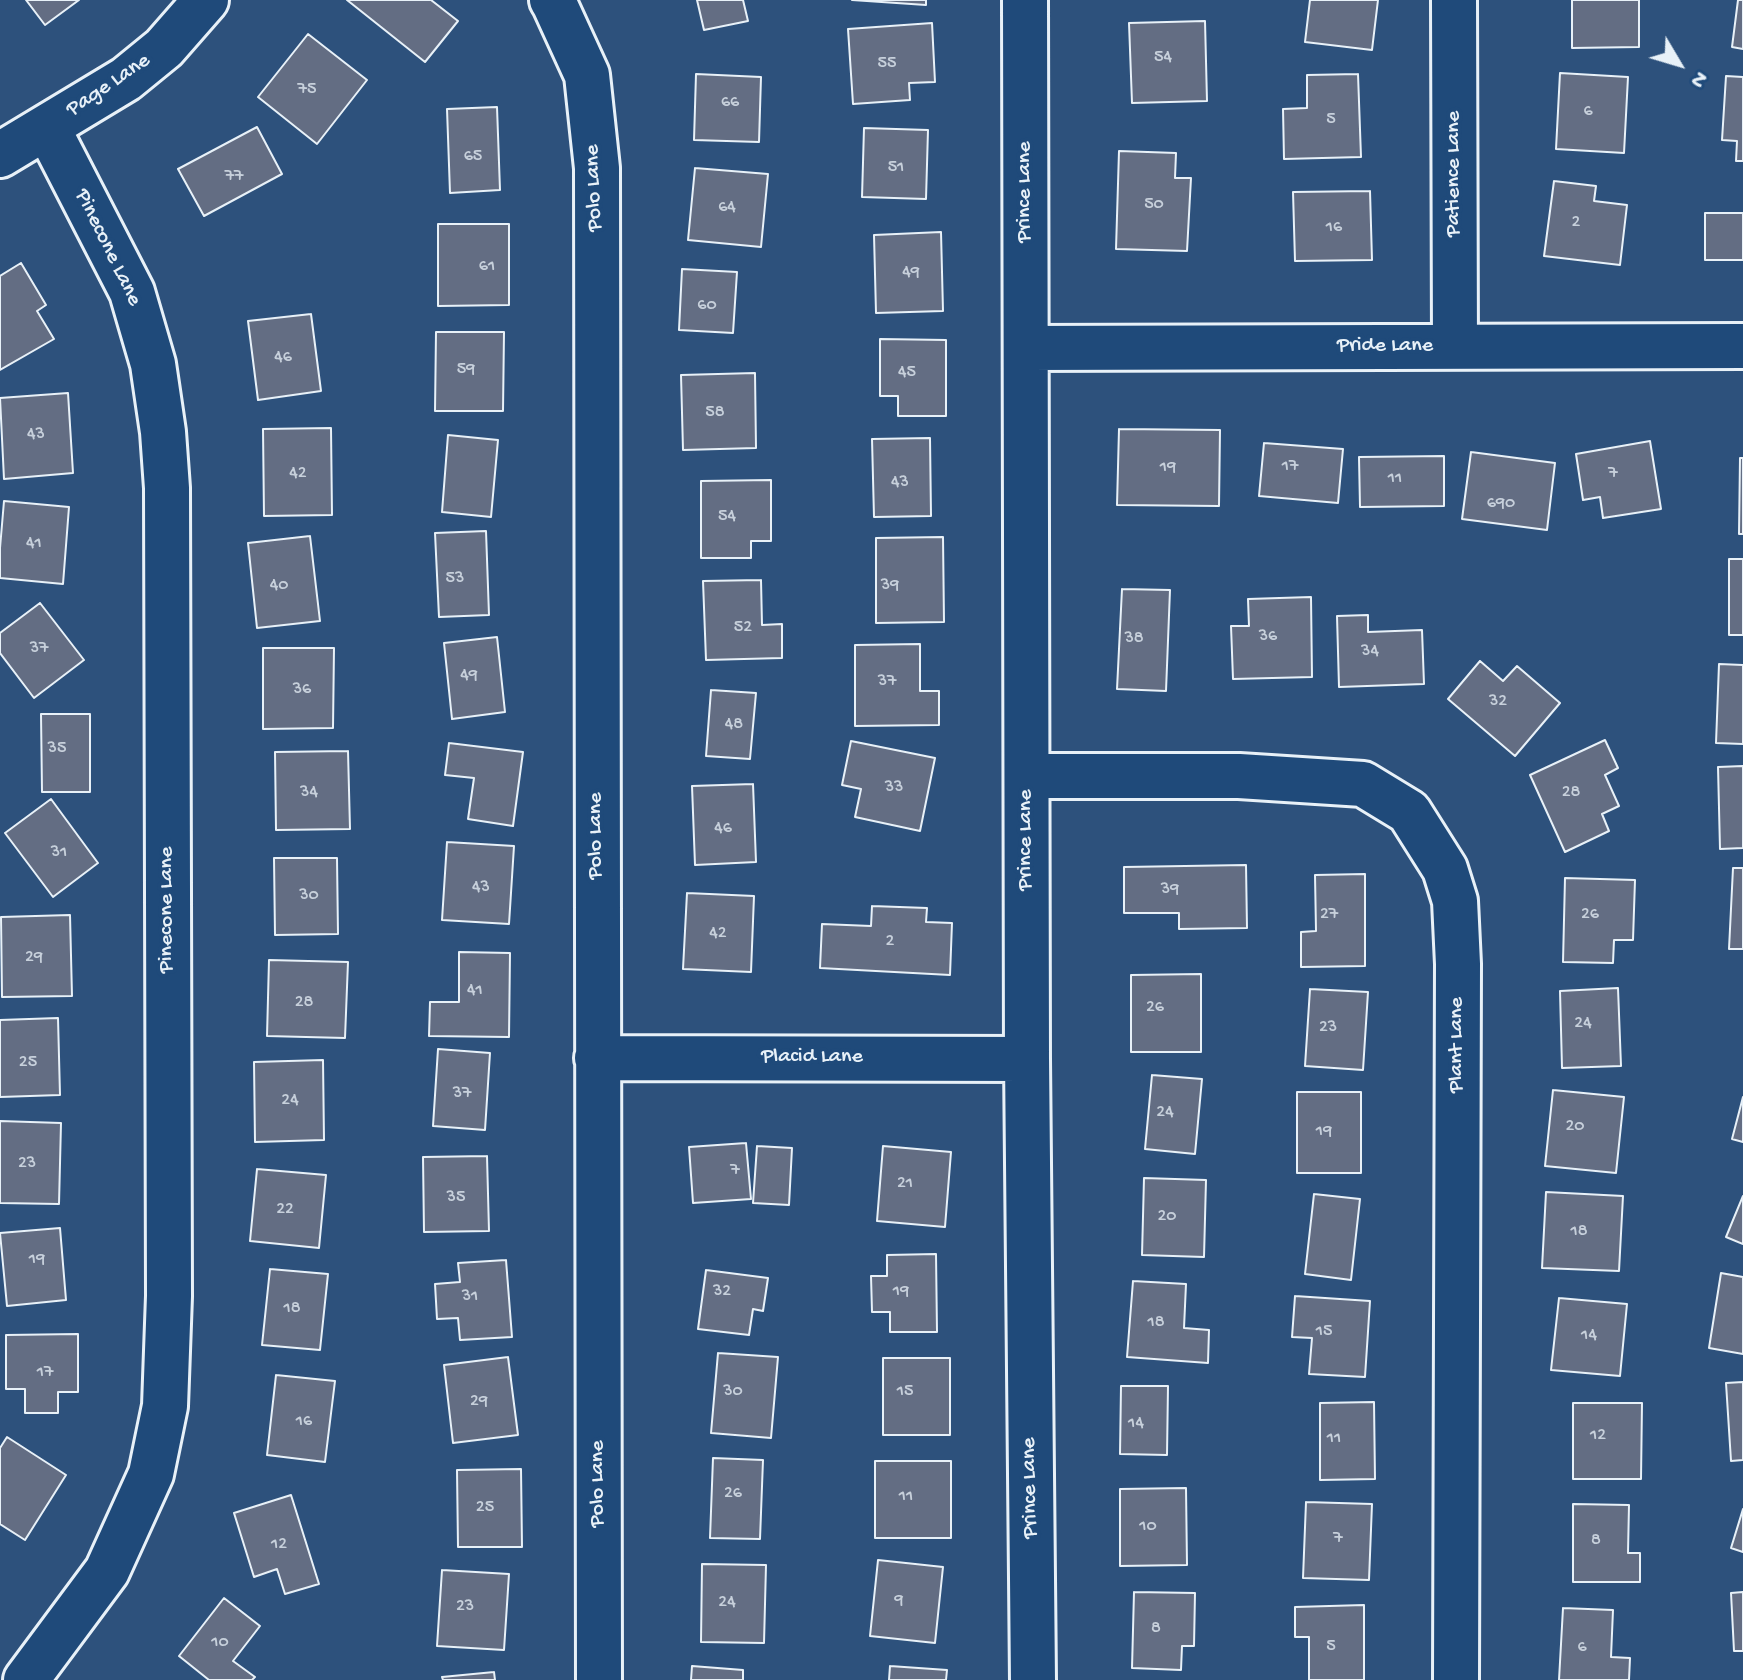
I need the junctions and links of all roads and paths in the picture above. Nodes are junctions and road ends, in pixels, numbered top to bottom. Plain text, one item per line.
1 (206, 0) edge
2 (552, 0) edge
3 (1025, 0) edge
4 (1454, 0) edge
5 (47, 127) junction
6 (0, 155) edge
7 (1743, 346) edge
8 (1455, 347) junction
9 (1026, 348) junction
10 (1027, 776) junction
11 (597, 1058) junction
12 (1027, 1059) junction
13 (26, 1680) edge
14 (599, 1680) edge
15 (1033, 1680) edge
16 (1456, 1680) edge

1 - 5 street, Page Lane
2 - 11 street, Polo Lane
3 - 9 street, Prince Lane
4 - 8 street, Patience Lane
5 - 6 street, Page Lane
5 - 13 street, Pinecone Lane
7 - 8 street, Pride Lane
8 - 9 street, Pride Lane
9 - 10 street, Prince Lane
10 - 12 street, Prince Lane
10 - 16 street, Plant Lane
11 - 12 street, Placid Lane
11 - 14 street, Polo Lane
12 - 15 street, Prince Lane

